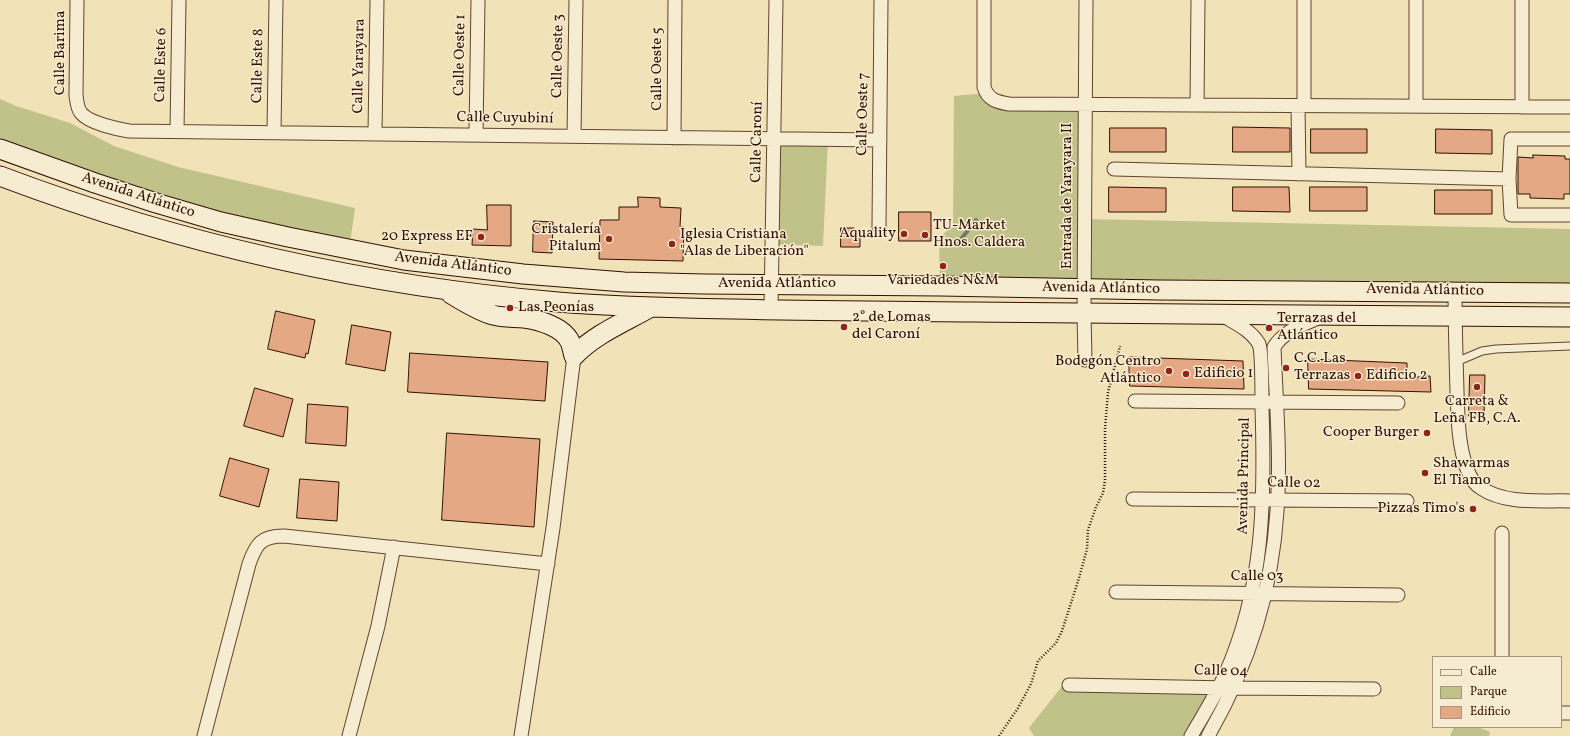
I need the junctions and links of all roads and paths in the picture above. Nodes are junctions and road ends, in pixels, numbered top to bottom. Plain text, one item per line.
1 (77, 0) edge
2 (179, 0) edge
3 (276, 0) edge
4 (377, 0) edge
5 (478, 0) edge
6 (576, 0) edge
7 (674, 0) edge
8 (776, 0) edge
9 (882, 0) edge
10 (984, 0) edge
11 (1086, 0) edge
12 (1198, 0) edge
13 (1304, 0) edge
14 (1416, 0) edge
15 (1522, 0) edge
16 (1085, 104) junction
17 (1197, 105) junction
18 (77, 106) joint
19 (1301, 106) junction
20 (1416, 106) junction
21 (1522, 107) junction
22 (1570, 107) edge
23 (177, 131) junction
24 (274, 132) junction
25 (375, 133) junction
26 (476, 134) junction
27 (574, 136) junction
28 (674, 138) junction
29 (1570, 139) edge
30 (774, 140) junction
31 (880, 140) junction
32 (0, 149) edge
33 (1114, 169) dead end
34 (1299, 174) junction
35 (0, 176) edge
36 (1508, 178) junction
37 (1570, 215) edge
38 (879, 227) dead end
39 (771, 284) junction
40 (1084, 288) junction
41 (443, 290) junction
42 (1455, 292) junction
43 (1570, 293) edge
44 (652, 307) junction
45 (771, 310) junction
46 (1084, 313) junction
47 (1222, 315) junction
48 (1322, 316) junction
49 (1455, 316) junction
50 (1570, 317) edge
51 (1120, 346) dead end
52 (1570, 346) edge
53 (574, 356) junction
54 (1085, 360) dead end
55 (1456, 362) junction
56 (1136, 401) dead end
57 (1262, 402) junction
58 (1276, 402) junction
59 (1398, 403) dead end
60 (1133, 499) dead end
61 (1263, 499) junction
62 (1278, 499) junction
63 (1407, 501) dead end
64 (1570, 501) edge
65 (1502, 533) dead end
66 (394, 547) junction
67 (548, 564) junction
68 (1116, 592) dead end
69 (1251, 593) junction
70 (1265, 593) junction
71 (1398, 595) dead end
72 (1502, 656) edge
73 (1069, 685) dead end
74 (1218, 688) junction
75 (1232, 688) junction
76 (1374, 688) dead end
77 (204, 736) edge
78 (349, 736) edge
79 (521, 736) edge
80 (998, 736) edge
81 (1191, 736) edge
82 (1208, 736) edge

1 - 18 street, Calle Barima
2 - 23 street, Calle Este 6
3 - 24 street, Calle Este 8
4 - 25 street, Calle Yarayara
5 - 26 street, Calle Oeste 1
6 - 27 street, Calle Oeste 3
7 - 28 street, Calle Oeste 5
8 - 30 street, Calle Caroní
9 - 31 street, Calle Oeste 7
10 - 16 street
11 - 16 street, Entrada de Yarayara II
12 - 17 street
13 - 19 street
14 - 20 street
15 - 21 street
16 - 17 street
16 - 40 street, Entrada de Yarayara II
17 - 19 street
18 - 23 street, Calle Cuyubiní
19 - 20 street
19 - 34 street
20 - 21 street
21 - 22 street
23 - 24 street, Calle Cuyubiní
24 - 25 street, Calle Cuyubiní
25 - 26 street, Calle Cuyubiní
26 - 27 street, Calle Cuyubiní
27 - 28 street, Calle Cuyubiní
28 - 30 street, Calle Cuyubiní
29 - 36 street
30 - 31 street, Calle Cuyubiní
30 - 39 street, Calle Caroní
31 - 38 street, Calle Oeste 7
32 - 39 main road, Avenida Atlántico
33 - 34 street
34 - 36 street
35 - 41 main road, Avenida Atlántico
36 - 37 street
39 - 40 main road, Avenida Atlántico
39 - 45 street, Calle Caroní
40 - 42 main road, Avenida Atlántico
40 - 46 street, Entrada de Yarayara II
41 - 44 main road, Avenida Atlántico
41 - 53 main road
42 - 43 main road, Avenida Atlántico
42 - 49 street
44 - 45 main road, Avenida Atlántico
44 - 53 main road
45 - 46 main road, Avenida Atlántico
46 - 47 main road, Avenida Atlántico
46 - 54 street, Entrada de Yarayara II
47 - 48 main road, Avenida Atlántico
47 - 57 street, Avenida Principal
48 - 49 main road, Avenida Atlántico
48 - 58 street, Avenida Principal
49 - 50 main road, Avenida Atlántico
49 - 55 street
51 - 80 path
52 - 55 lane
53 - 67 street
55 - 64 street
56 - 57 street
57 - 58 street
57 - 61 street, Avenida Principal
58 - 59 street
58 - 62 street, Avenida Principal
60 - 61 street, Calle 02
61 - 62 street, Calle 02
61 - 69 street, Avenida Principal
62 - 63 street, Calle 02
62 - 70 street, Avenida Principal
65 - 72 street
66 - 67 street
66 - 77 street
66 - 78 street
67 - 79 street
68 - 69 street, Calle 03
69 - 70 street, Calle 03
69 - 74 street, Avenida Principal
70 - 71 street, Calle 03
70 - 75 street, Avenida Principal
73 - 74 street, Calle 04
74 - 75 street, Calle 04
74 - 81 street, Avenida Principal
75 - 76 street, Calle 04
75 - 82 street, Avenida Principal

